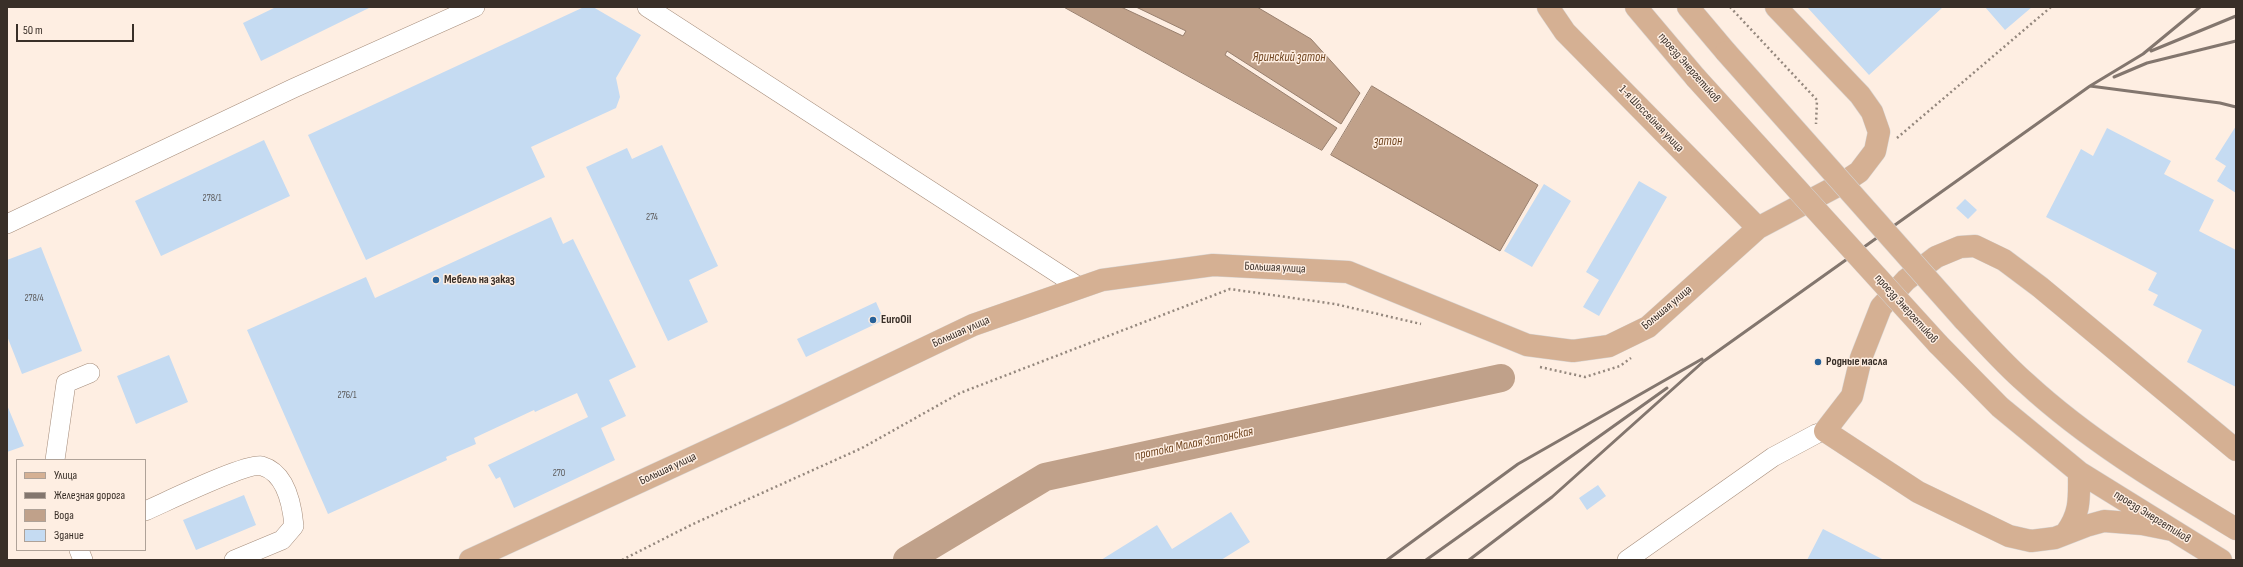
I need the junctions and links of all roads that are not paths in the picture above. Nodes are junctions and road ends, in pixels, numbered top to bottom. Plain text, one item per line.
1 (475, 7) edge
2 (647, 7) edge
3 (1548, 7) edge
4 (1636, 7) edge
5 (1688, 7) edge
6 (1776, 7) edge
7 (7, 224) edge
8 (1758, 228) junction
9 (1079, 288) junction
10 (90, 373) dead end
11 (1825, 431) junction
12 (2236, 450) edge
13 (56, 459) edge
14 (2079, 472) junction
15 (146, 512) edge
16 (2236, 529) edge
17 (2172, 530) junction
18 (2066, 533) junction
19 (234, 560) edge
20 (470, 560) edge
21 (1627, 560) edge
22 (2221, 560) edge

1 - 7 street
2 - 9 street
3 - 8 main road, 1-я Шоссейная улица
4 - 14 main road, проезд Энергетиков, bridge
5 - 16 main road, bridge
6 - 8 main road, Большая улица
8 - 9 main road, Большая улица
9 - 20 main road, Большая улица
10 - 13 street
11 - 12 main road
11 - 18 main road
11 - 21 street
14 - 17 main road, проезд Энергетиков
14 - 18 main road
15 - 19 street
17 - 18 main road
17 - 22 main road, проезд Энергетиков

